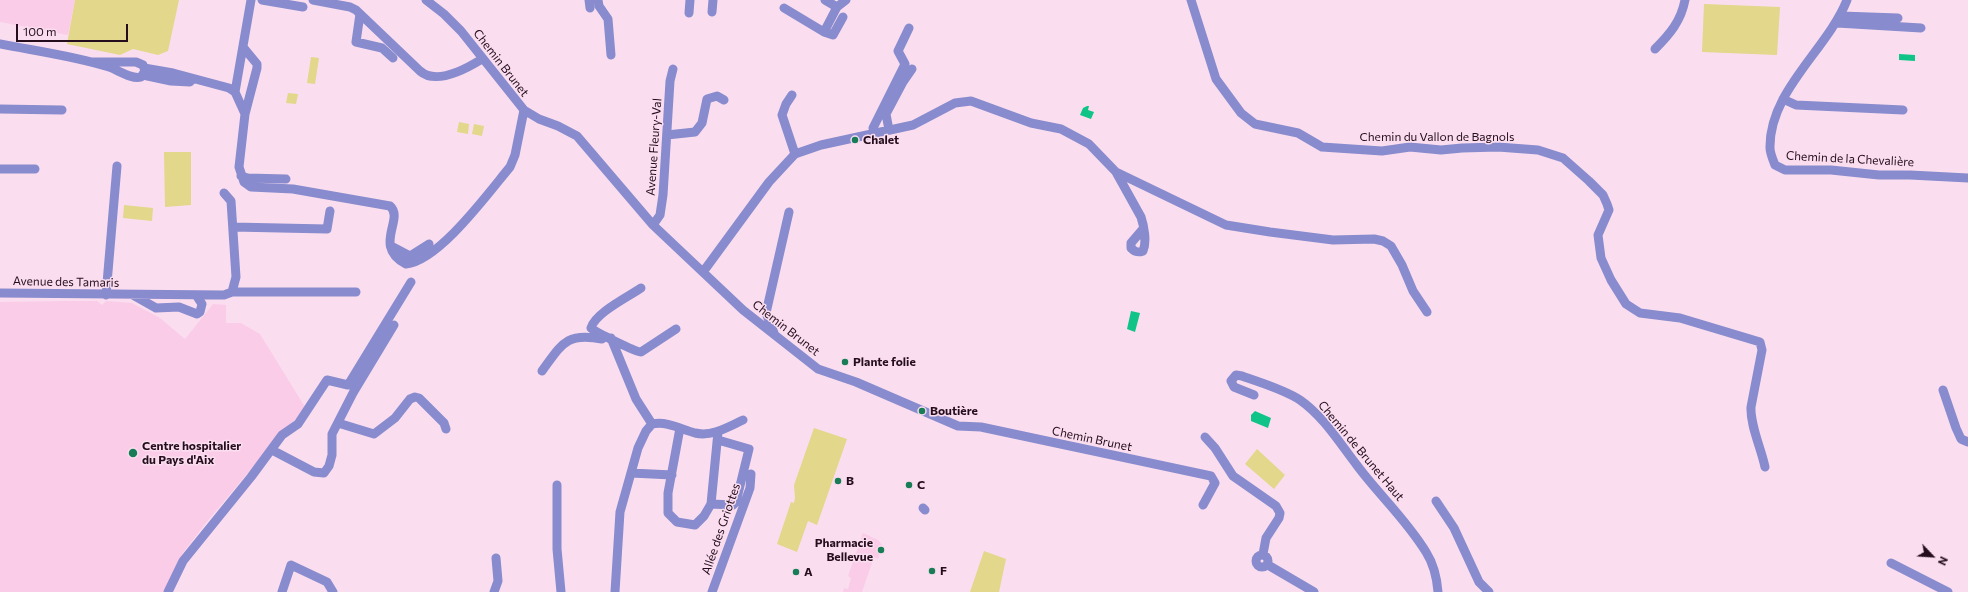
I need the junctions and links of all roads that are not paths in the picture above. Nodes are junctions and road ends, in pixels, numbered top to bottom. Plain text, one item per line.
1 (251, 0) edge
2 (262, 0) edge
3 (313, 0) edge
4 (598, 0) edge
5 (690, 0) edge
6 (713, 0) edge
7 (825, 0) edge
8 (846, 0) edge
9 (1191, 0) edge
10 (1685, 0) edge
11 (1847, 0) edge
12 (429, 1) edge
13 (303, 7) dead end
14 (837, 7) junction
15 (784, 8) dead end
16 (712, 12) dead end
17 (689, 13) dead end
18 (360, 14) junction
19 (843, 17) dead end
20 (1898, 18) dead end
21 (1839, 19) junction
22 (909, 28) dead end
23 (1921, 28) dead end
24 (824, 32) junction
25 (0, 44) edge
26 (243, 47) junction
27 (1655, 49) dead end
28 (611, 55) dead end
29 (393, 58) dead end
30 (482, 59) junction
31 (93, 62) junction
32 (132, 63) junction
33 (673, 69) dead end
34 (912, 69) dead end
35 (144, 71) junction
36 (256, 73) junction
37 (130, 76) junction
38 (237, 81) junction
39 (235, 92) junction
40 (792, 95) dead end
41 (724, 100) dead end
42 (1783, 100) junction
43 (0, 108) edge
44 (62, 110) dead end
45 (524, 110) junction
46 (1903, 110) dead end
47 (245, 114) junction
48 (889, 130) junction
49 (875, 133) junction
50 (667, 135) junction
51 (795, 154) junction
52 (117, 166) dead end
53 (0, 169) edge
54 (35, 169) dead end
55 (1116, 172) junction
56 (241, 176) junction
57 (1968, 178) edge
58 (286, 179) dead end
59 (224, 193) dead end
60 (330, 211) dead end
61 (789, 212) dead end
62 (653, 225) junction
63 (233, 227) junction
64 (1143, 229) dead end
65 (429, 244) dead end
66 (390, 246) junction
67 (703, 272) junction
68 (411, 282) dead end
69 (641, 288) dead end
70 (232, 292) junction
71 (356, 292) dead end
72 (0, 293) edge
73 (106, 295) junction
74 (132, 295) junction
75 (196, 295) junction
76 (217, 295) junction
77 (200, 312) junction
78 (1427, 312) dead end
79 (394, 325) dead end
80 (676, 329) dead end
81 (774, 333) junction
82 (611, 338) junction
83 (542, 371) dead end
84 (1943, 390) dead end
85 (1254, 395) dead end
86 (743, 420) dead end
87 (338, 423) junction
88 (652, 424) junction
89 (680, 428) junction
90 (446, 429) dead end
91 (718, 436) junction
92 (1205, 437) dead end
93 (1968, 442) edge
94 (272, 450) junction
95 (1765, 467) dead end
96 (631, 473) junction
97 (751, 474) dead end
98 (672, 475) junction
99 (557, 486) dead end
100 (1436, 501) dead end
101 (711, 504) junction
102 (1203, 505) dead end
103 (496, 558) dead end
104 (1892, 563) dead end
105 (168, 592) edge
106 (282, 592) edge
107 (333, 592) edge
108 (494, 592) edge
109 (561, 592) edge
110 (616, 592) edge
111 (712, 592) edge
112 (1314, 592) edge
113 (1438, 592) edge
114 (1489, 592) edge
115 (1948, 592) edge

1 - 26 street
2 - 13 street
3 - 18 street
4 - 28 street
5 - 17 street
6 - 16 street
7 - 14 street
8 - 14 street
9 - 95 street, Chemin du Vallon de Bagnols
10 - 27 street
11 - 21 street, Chemin de la Chevalière
12 - 30 street, Chemin Brunet
14 - 24 street
15 - 24 street
18 - 29 street
18 - 30 street
19 - 24 street
20 - 21 street
21 - 23 street
21 - 42 street, Chemin de la Chevalière
22 - 49 street
25 - 31 street
26 - 36 street
26 - 38 street
30 - 45 street, Chemin Brunet
31 - 32 street
31 - 37 street
32 - 35 street
32 - 37 street
33 - 50 street, Avenue Fleury-Val
34 - 48 street
35 - 37 street
35 - 39 street
36 - 38 street
36 - 47 street
38 - 39 street
39 - 47 street
40 - 51 street
41 - 50 street
42 - 46 street
42 - 57 street, Chemin de la Chevalière
43 - 44 street
45 - 62 street, Chemin Brunet
45 - 66 street
47 - 56 street
48 - 49 street
48 - 55 street
49 - 51 street
50 - 62 street, Avenue Fleury-Val
51 - 67 street
52 - 73 street
53 - 54 street
55 - 64 street
55 - 78 street
56 - 58 street
56 - 66 street
59 - 63 street
60 - 63 street
61 - 81 street
62 - 67 street, Chemin Brunet
63 - 70 street
65 - 66 street
67 - 81 street, Chemin Brunet
68 - 94 street
69 - 82 street
70 - 71 street, Avenue des Tamaris
70 - 76 street, Avenue des Tamaris
72 - 73 street, Avenue des Tamaris
73 - 74 street, Avenue des Tamaris
74 - 75 street, Avenue des Tamaris
74 - 77 street, Avenue des Tamaris
75 - 76 street, Avenue des Tamaris
75 - 77 street
76 - 77 street
79 - 87 street
80 - 82 street
81 - 102 street, Chemin Brunet
82 - 83 street
82 - 88 street
84 - 93 street
85 - 113 street, Chemin de Brunet Haut
86 - 91 street
87 - 90 street
87 - 94 street
88 - 89 street
88 - 96 street
89 - 91 street
89 - 98 street
91 - 101 street
91 - 101 street
92 - 112 street
94 - 105 street
96 - 98 street
96 - 110 street
97 - 111 street, Allée des Griottes
98 - 101 street
99 - 109 street
100 - 114 street
103 - 108 street
104 - 115 street
106 - 107 street

